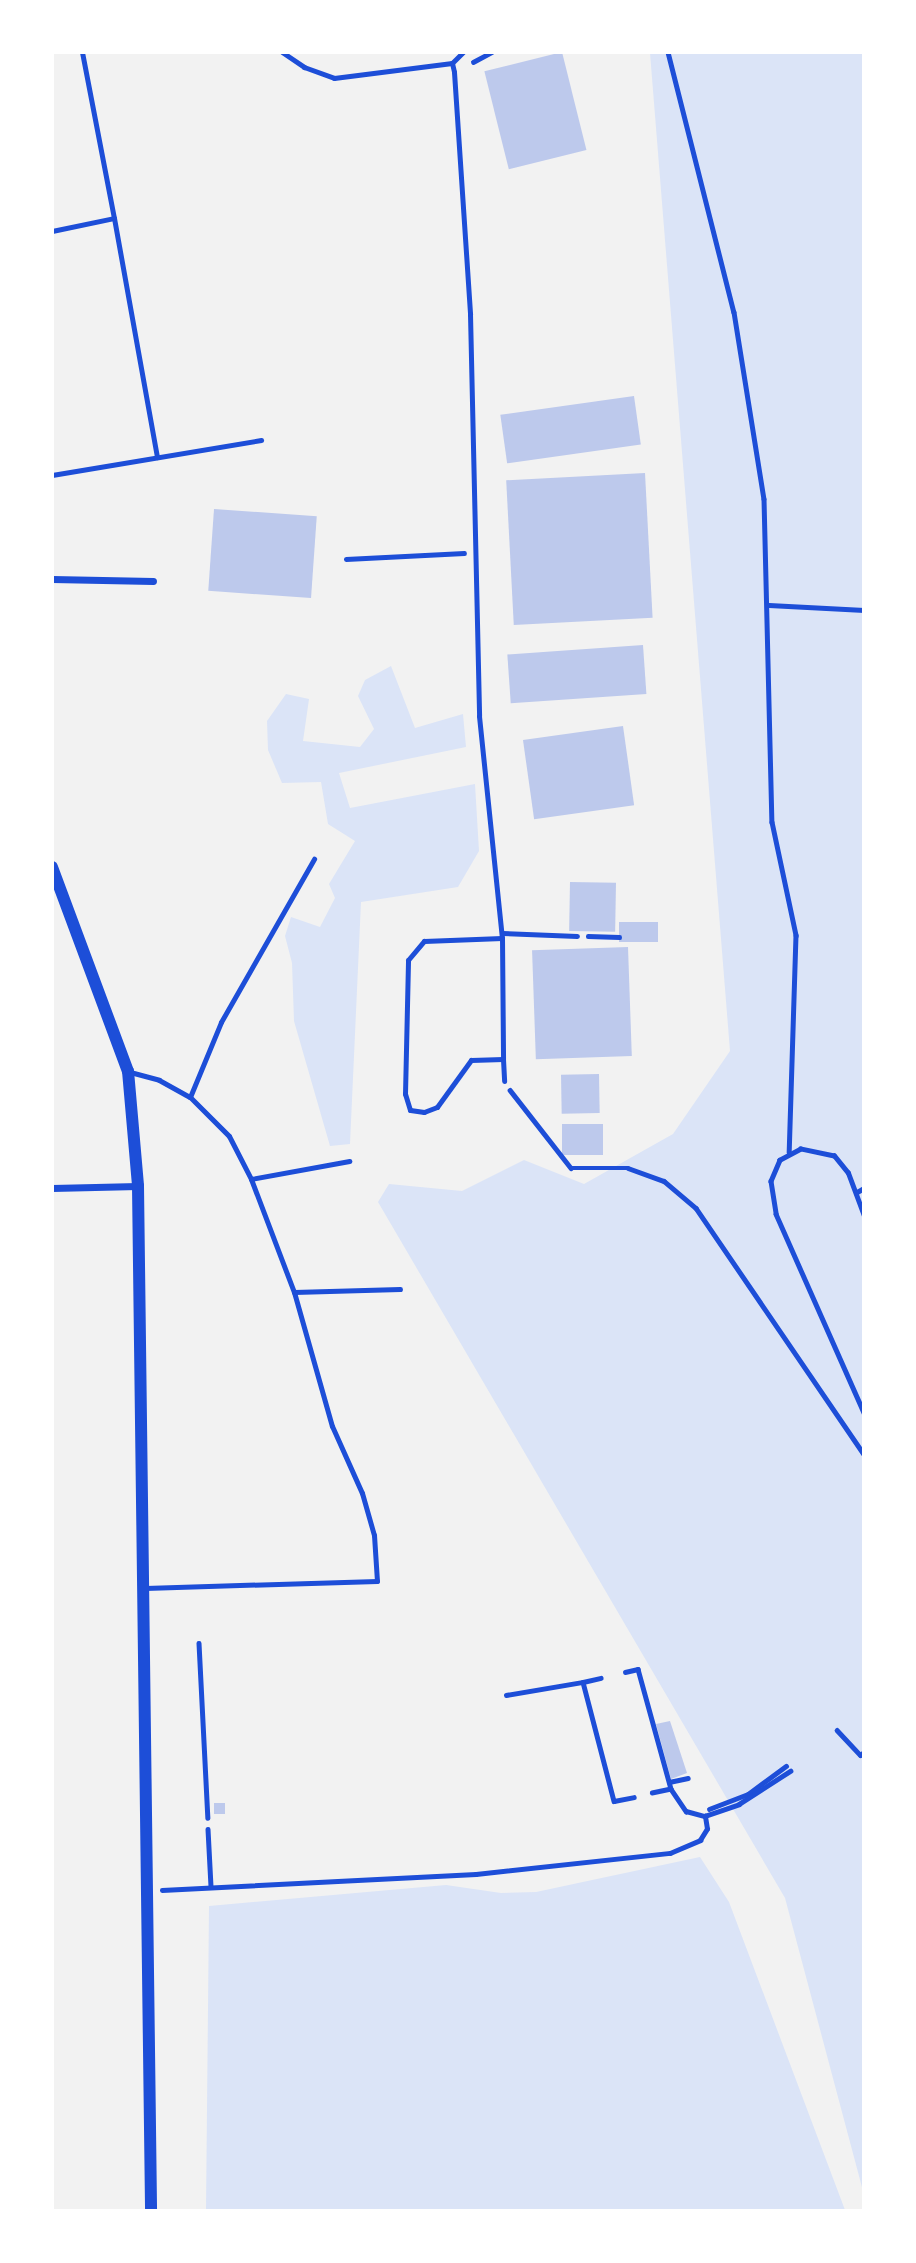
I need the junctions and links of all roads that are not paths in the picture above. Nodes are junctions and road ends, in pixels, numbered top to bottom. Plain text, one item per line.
1 (82, 52) edge
2 (282, 52) edge
3 (463, 52) edge
4 (452, 64) junction
5 (114, 218) junction
6 (52, 231) edge
7 (261, 440) dead end
8 (157, 457) junction
9 (52, 475) edge
10 (52, 579) edge
11 (153, 581) dead end
12 (314, 859) dead end
13 (52, 867) edge
14 (502, 936) junction
15 (577, 936) road end
16 (503, 1059) junction
17 (128, 1071) junction
18 (504, 1081) road end
19 (190, 1097) junction
20 (349, 1161) dead end
21 (251, 1179) junction
22 (138, 1186) junction
23 (52, 1188) edge
24 (400, 1289) dead end
25 (294, 1292) junction
26 (142, 1588) junction
27 (151, 2210) edge

1 - 5 lane
2 - 4 lane
3 - 4 lane
4 - 14 lane
5 - 6 lane
5 - 8 lane
7 - 8 lane
8 - 9 lane
10 - 11 street
12 - 19 lane
13 - 17 street
14 - 15 lane
14 - 16 lane
14 - 16 lane
16 - 18 lane
17 - 19 lane
17 - 22 street
19 - 21 lane
20 - 21 lane
21 - 25 lane
22 - 23 street
22 - 26 street
24 - 25 lane
25 - 26 lane
26 - 27 street

